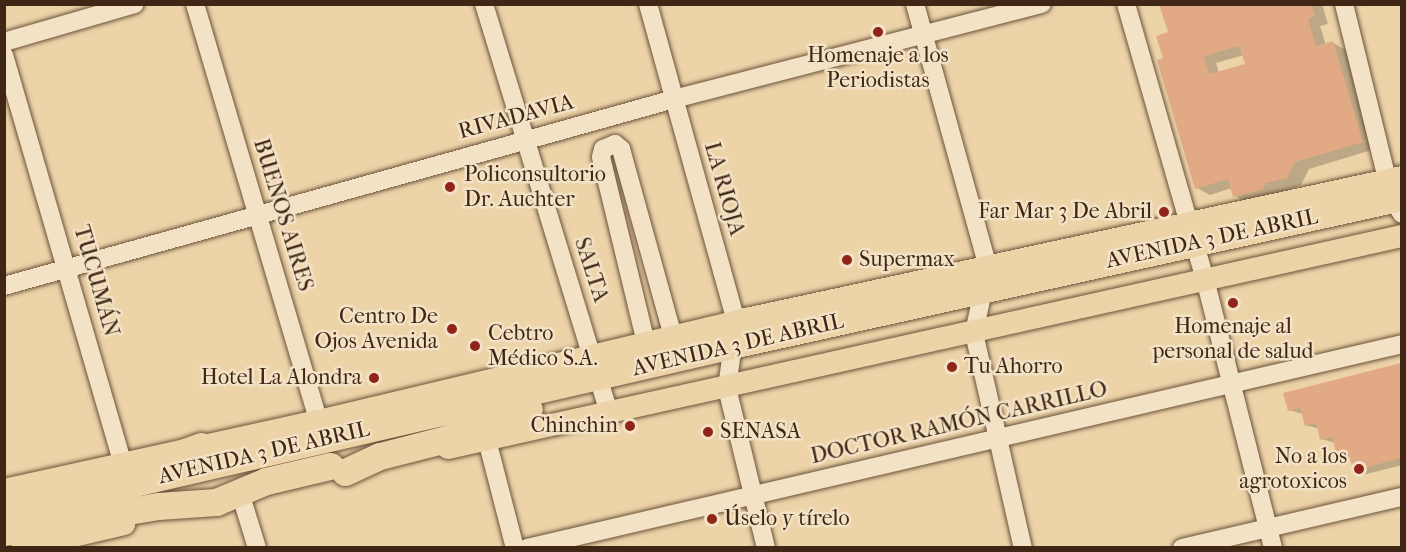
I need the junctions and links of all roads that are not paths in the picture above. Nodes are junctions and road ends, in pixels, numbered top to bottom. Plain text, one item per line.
1 (135, 4) edge
2 (195, 4) edge
3 (484, 4) edge
4 (648, 4) edge
5 (915, 4) edge
6 (1042, 4) edge
7 (1126, 4) edge
8 (1344, 4) edge
9 (924, 37) junction
10 (4, 42) edge
11 (4, 55) edge
12 (674, 99) junction
13 (523, 140) junction
14 (1398, 197) edge
15 (257, 214) junction
16 (1401, 236) edge
17 (1197, 251) junction
18 (68, 268) junction
19 (4, 286) edge
20 (980, 300) junction
21 (673, 336) junction
22 (646, 343) junction
23 (1401, 344) edge
24 (731, 354) junction
25 (601, 384) junction
26 (1231, 384) junction
27 (527, 401) junction
28 (997, 439) junction
29 (487, 440) junction
30 (201, 446) joint
31 (330, 450) junction
32 (4, 490) edge
33 (130, 492) junction
34 (754, 497) junction
35 (1401, 497) edge
36 (229, 499) junction
37 (4, 512) edge
38 (1268, 527) junction
39 (4, 531) edge
40 (22, 548) edge
41 (257, 548) edge
42 (515, 548) edge
43 (527, 548) edge
44 (766, 548) edge
45 (1023, 548) edge
46 (1182, 548) edge
47 (1273, 548) edge

1 - 10 street
2 - 15 street, BUENOS AIRES
3 - 13 street, SALTA
4 - 12 street, LA RIOJA
5 - 9 street
6 - 9 street, RIVADAVIA
7 - 17 street
8 - 14 street
9 - 12 street, RIVADAVIA
9 - 20 street
11 - 18 street, TUCUMÁN
12 - 13 street, RIVADAVIA
12 - 24 street, LA RIOJA
13 - 15 street, RIVADAVIA
13 - 25 street, SALTA
14 - 17 highway, AVENIDA 3 DE ABRIL
15 - 18 street, RIVADAVIA
15 - 31 street, BUENOS AIRES
16 - 17 main road, AVENIDA 3 DE ABRIL
17 - 20 highway, AVENIDA 3 DE ABRIL
17 - 20 main road, AVENIDA 3 DE ABRIL
17 - 26 street
18 - 19 street, RIVADAVIA
18 - 33 street, TUCUMÁN
20 - 24 highway, AVENIDA 3 DE ABRIL
20 - 24 main road, AVENIDA 3 DE ABRIL
20 - 28 street
21 - 22 main road, AVENIDA 3 DE ABRIL
21 - 22 street
21 - 24 main road, AVENIDA 3 DE ABRIL
22 - 25 main road, AVENIDA 3 DE ABRIL
23 - 26 street, DOCTOR RAMÓN CARRILLO
24 - 25 highway, AVENIDA 3 DE ABRIL
24 - 25 main road, AVENIDA 3 DE ABRIL
24 - 34 street, LA RIOJA
25 - 27 highway, AVENIDA 3 DE ABRIL
25 - 29 main road, AVENIDA 3 DE ABRIL
25 - 31 main road, AVENIDA 3 DE ABRIL
26 - 28 street, DOCTOR RAMÓN CARRILLO
26 - 38 street
27 - 31 highway
27 - 31 highway
28 - 34 street, DOCTOR RAMÓN CARRILLO
28 - 45 street
29 - 31 main road, AVENIDA 3 DE ABRIL
29 - 42 street
30 - 31 main road, AVENIDA 3 DE ABRIL
30 - 33 highway
31 - 33 highway, AVENIDA 3 DE ABRIL
31 - 36 highway
32 - 33 main road, AVENIDA 3 DE ABRIL
33 - 36 highway
33 - 37 highway
33 - 39 highway
33 - 40 main road, AVENIDA 3 DE ABRIL
34 - 43 street, DOCTOR RAMÓN CARRILLO
34 - 44 street, LA RIOJA
35 - 38 street
36 - 41 street
38 - 46 street
38 - 47 street

